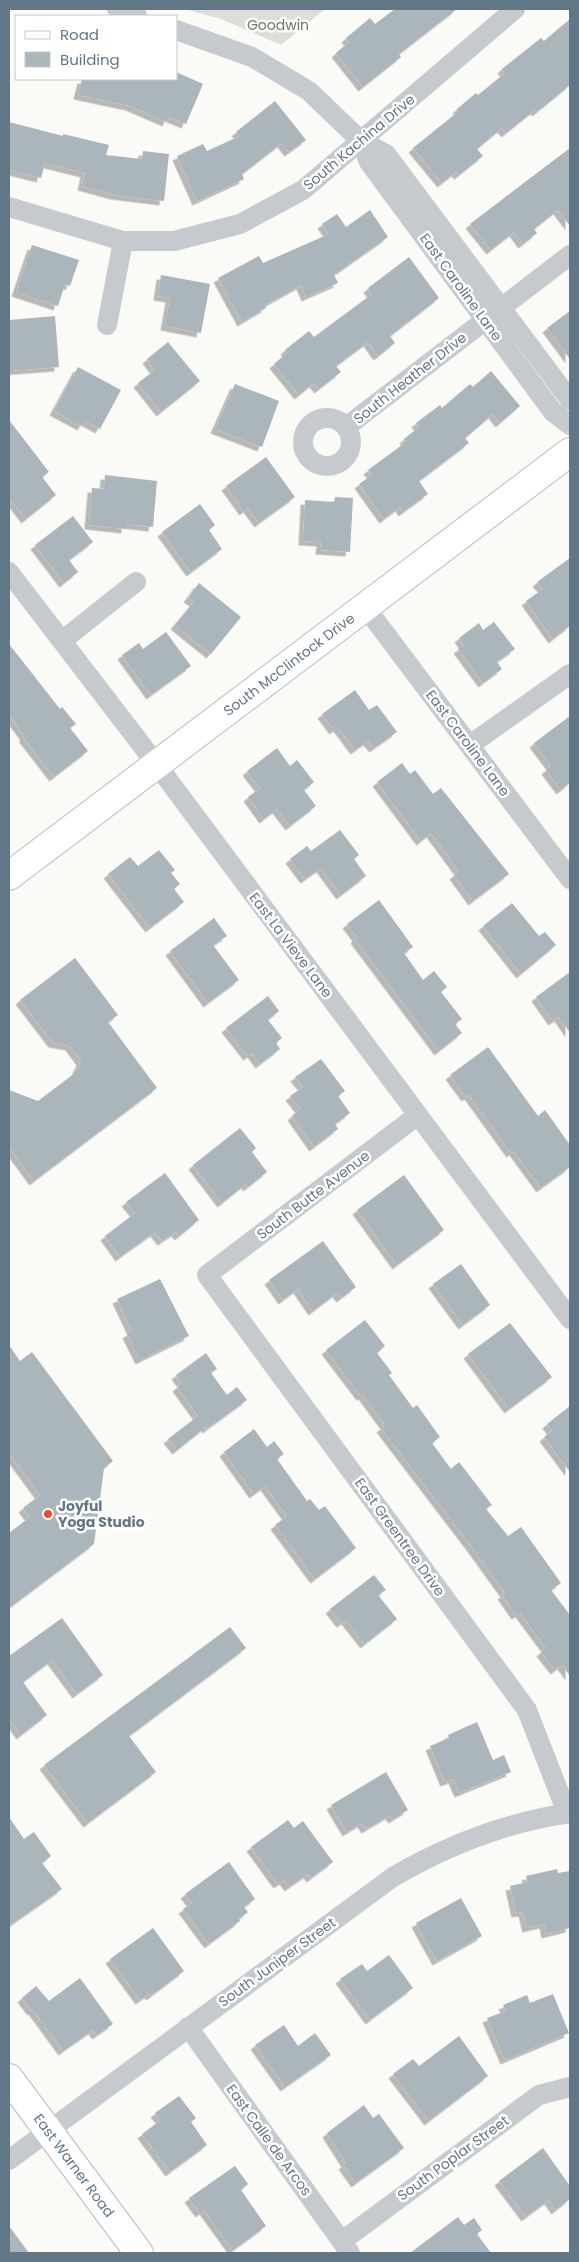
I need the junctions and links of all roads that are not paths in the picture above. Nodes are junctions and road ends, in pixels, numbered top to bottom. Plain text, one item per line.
1 (117, 9) edge
2 (515, 9) edge
3 (134, 15) edge
4 (178, 31) edge
5 (361, 141) junction
6 (9, 207) edge
7 (123, 241) junction
8 (570, 255) edge
9 (501, 308) junction
10 (485, 320) junction
11 (107, 325) dead end
12 (570, 400) edge
13 (570, 425) edge
14 (346, 428) dead end
15 (570, 452) edge
16 (9, 572) edge
17 (136, 582) dead end
18 (366, 608) junction
19 (63, 640) junction
20 (570, 674) edge
21 (470, 745) junction
22 (157, 765) junction
23 (9, 876) edge
24 (570, 879) edge
25 (418, 1115) junction
26 (207, 1275) joint
27 (570, 1319) edge
28 (568, 1813) edge
29 (188, 2028) junction
30 (9, 2078) edge
31 (570, 2087) edge
32 (48, 2131) junction
33 (9, 2160) edge
34 (346, 2247) edge
35 (139, 2253) edge

1 - 3 street
2 - 5 street, South Kachina Drive
4 - 5 street, East Caroline Lane
5 - 7 street, South Kachina Drive
5 - 9 street, East Caroline Lane
5 - 10 street, East Caroline Lane
6 - 7 street, South Kachina Drive
7 - 11 street
8 - 9 street, South Heather Drive
9 - 10 street, South Heather Drive
9 - 12 street, East Caroline Lane
10 - 13 street, East Caroline Lane
10 - 14 street, South Heather Drive
15 - 18 main road, South McClintock Drive
16 - 19 street, East La Vieve Lane
17 - 19 street
18 - 21 street, East Caroline Lane
18 - 22 main road, South McClintock Drive
19 - 22 street, East La Vieve Lane
20 - 21 street
21 - 24 street, East Caroline Lane
22 - 23 main road, South McClintock Drive
22 - 25 street, East La Vieve Lane
25 - 26 street, South Butte Avenue
25 - 27 street, East La Vieve Lane
26 - 28 street, East Greentree Drive
28 - 29 street, South Juniper Street
29 - 32 street, South Juniper Street
29 - 34 street, East Calle de Arcos
30 - 32 main road, East Warner Road
31 - 34 street, South Poplar Street
32 - 33 street, South Juniper Street
32 - 35 main road, East Warner Road

